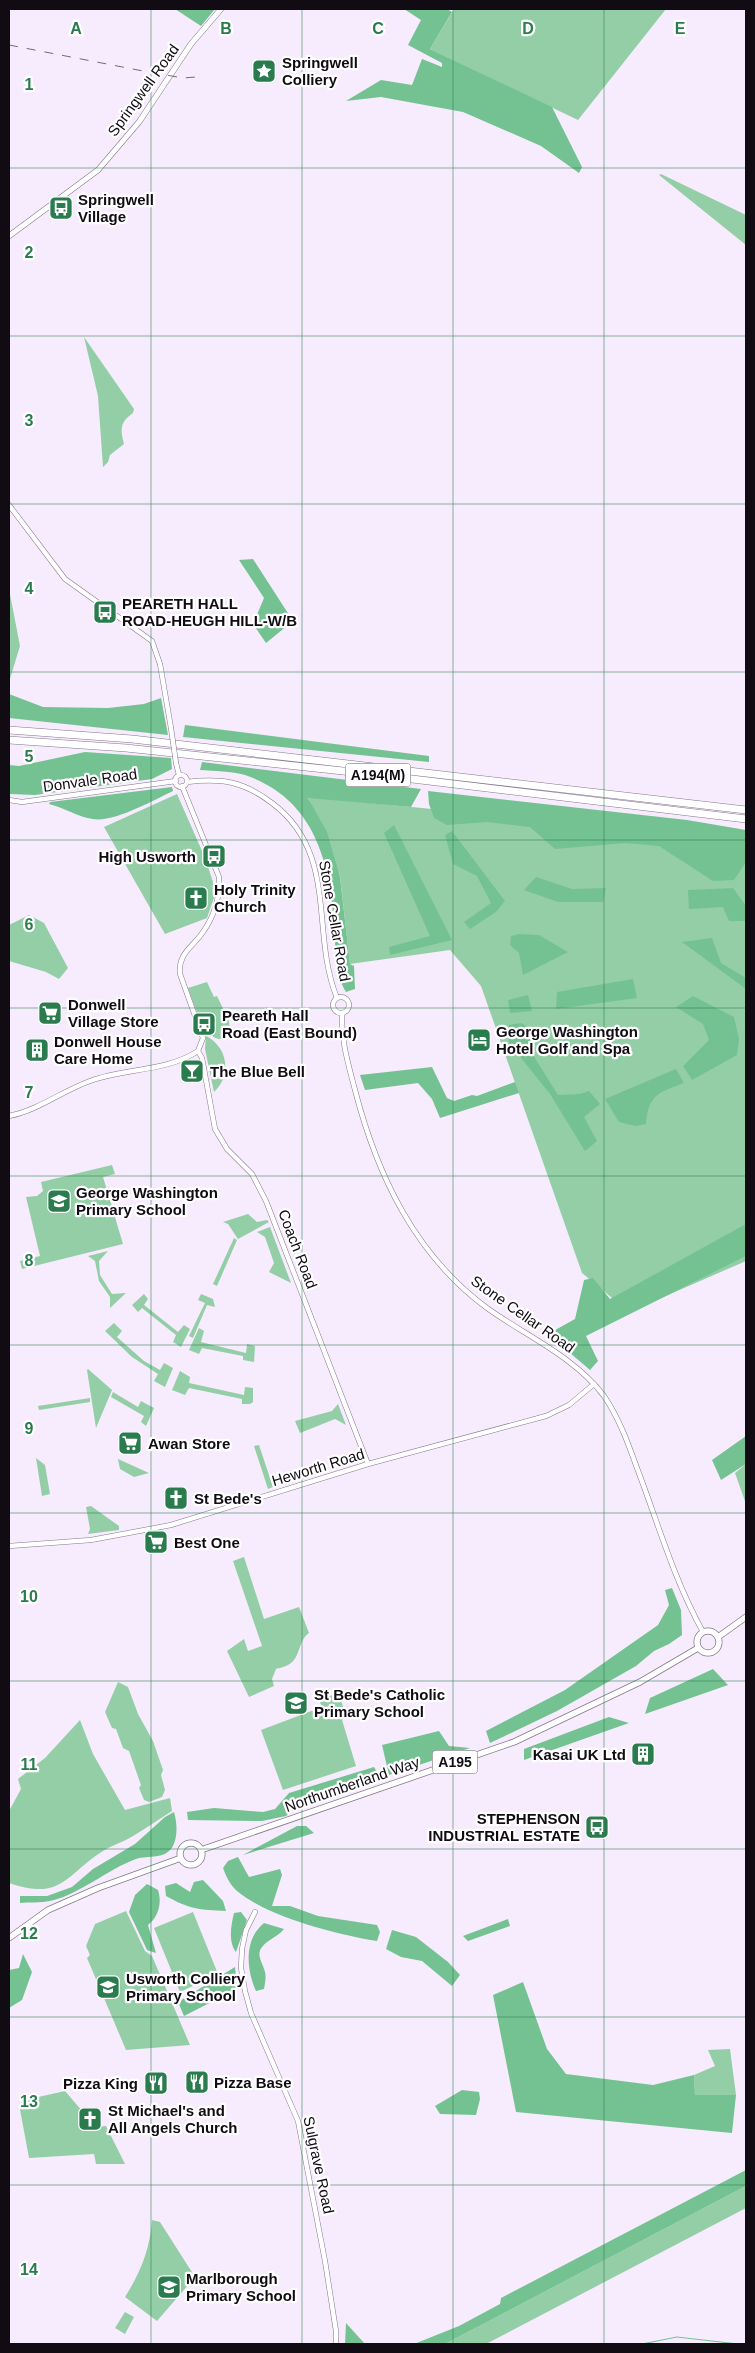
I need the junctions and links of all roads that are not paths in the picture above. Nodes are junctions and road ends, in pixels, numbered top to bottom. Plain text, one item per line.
1 (222, 9) edge
2 (9, 236) edge
3 (9, 505) edge
4 (9, 730) edge
5 (9, 740) edge
6 (179, 775) junction
7 (176, 780) junction
8 (187, 782) junction
9 (182, 786) junction
10 (9, 800) edge
11 (746, 810) edge
12 (746, 819) edge
13 (337, 998) junction
14 (342, 1013) junction
15 (198, 1051) junction
16 (9, 1116) edge
17 (594, 1384) junction
18 (368, 1464) junction
19 (9, 1546) edge
20 (746, 1618) edge
21 (703, 1632) junction
22 (718, 1637) junction
23 (698, 1648) junction
24 (202, 1850) junction
25 (181, 1858) junction
26 (255, 1912) dead end
27 (9, 1938) edge
28 (336, 2344) edge

1 - 2 main road, Springwell Road
3 - 6 street, bridge
4 - 11 highway, A194(M)
5 - 12 highway, A194(M)
6 - 7 street
6 - 8 street
7 - 9 street
7 - 10 street, Donvale Road
8 - 9 street
8 - 13 street, Stone Cellar Road
9 - 15 street, Coach Road
13 - 14 street
13 - 14 street
14 - 17 street, Stone Cellar Road
15 - 16 street
15 - 18 street, Coach Road
17 - 18 street, Heworth Road
17 - 21 street, Stone Cellar Road
18 - 19 street, Heworth Road
20 - 22 main road
21 - 22 main road
21 - 23 main road
22 - 23 main road
23 - 24 main road, Northumberland Way / A195
24 - 25 main road, A195
24 - 25 main road, A195
25 - 27 main road, A195
26 - 28 street, Sulgrave Road

